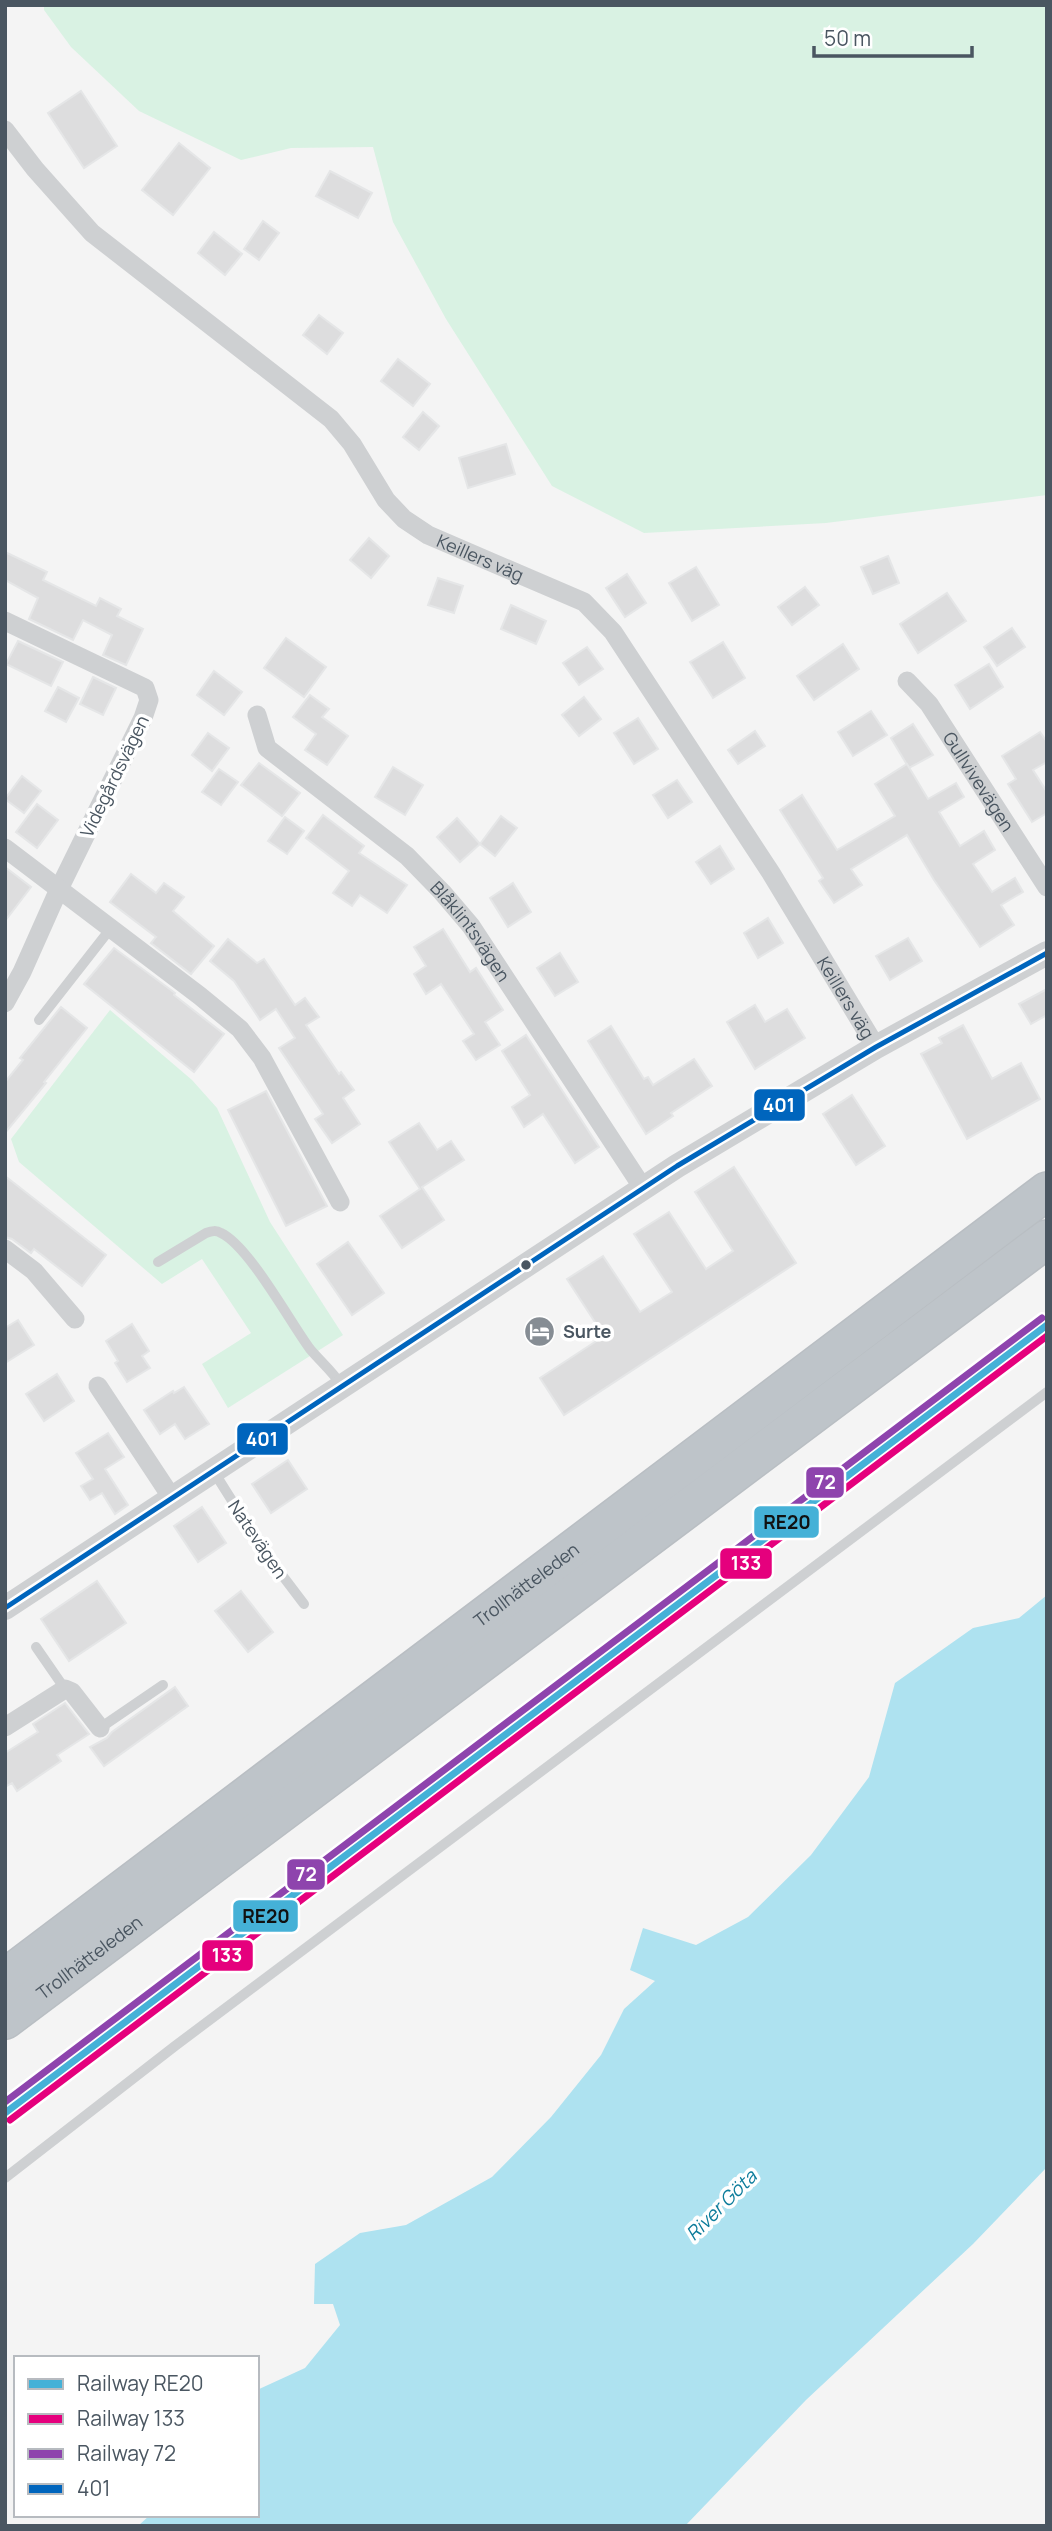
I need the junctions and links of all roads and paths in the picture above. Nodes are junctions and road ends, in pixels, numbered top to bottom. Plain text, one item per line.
1 (5, 130) edge
2 (5, 621) edge
3 (907, 681) dead end
4 (257, 716) dead end
5 (5, 848) edge
6 (1047, 887) edge
7 (59, 889) junction
8 (111, 929) junction
9 (1047, 953) edge
10 (5, 1003) edge
11 (39, 1020) dead end
12 (876, 1047) junction
13 (643, 1188) junction
14 (1047, 1191) edge
15 (340, 1202) dead end
16 (1047, 1239) edge
17 (5, 1249) edge
18 (158, 1262) dead end
19 (75, 1319) dead end
20 (98, 1386) dead end
21 (342, 1386) junction
22 (1047, 1392) edge
23 (214, 1472) junction
24 (172, 1498) junction
25 (304, 1604) dead end
26 (5, 1608) edge
27 (36, 1647) dead end
28 (163, 1685) dead end
29 (65, 1689) junction
30 (5, 1727) edge
31 (100, 1728) joint
32 (5, 1979) edge
33 (5, 2020) edge
34 (5, 2178) edge

1 - 12 street, Keillers väg
2 - 7 street, Videgårdsvägen
3 - 6 street, Gullvivevägen
4 - 13 street, Blåklintsvägen
5 - 7 street
7 - 8 street
7 - 10 street, Videgårdsvägen
8 - 11 lane
8 - 15 street
9 - 12 street
12 - 13 street
13 - 21 street
14 - 32 highway, Trollhätteleden
16 - 33 highway, Trollhätteleden
17 - 19 street
18 - 21 lane
20 - 24 street
21 - 23 street
22 - 34 lane
23 - 24 street
23 - 25 lane, Natevägen
24 - 26 street
27 - 29 lane
28 - 31 lane
29 - 30 street
29 - 31 street

